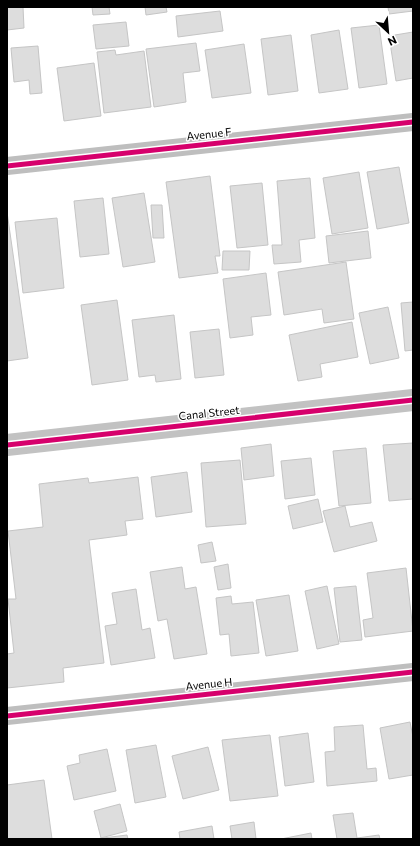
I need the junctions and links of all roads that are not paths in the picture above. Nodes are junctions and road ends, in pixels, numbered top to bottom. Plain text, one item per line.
1 (413, 122) edge
2 (7, 166) edge
3 (413, 400) edge
4 (7, 445) edge
5 (413, 672) edge
6 (7, 716) edge

1 - 2 street, Avenue F
3 - 4 street, Canal Street
5 - 6 street, Avenue H

